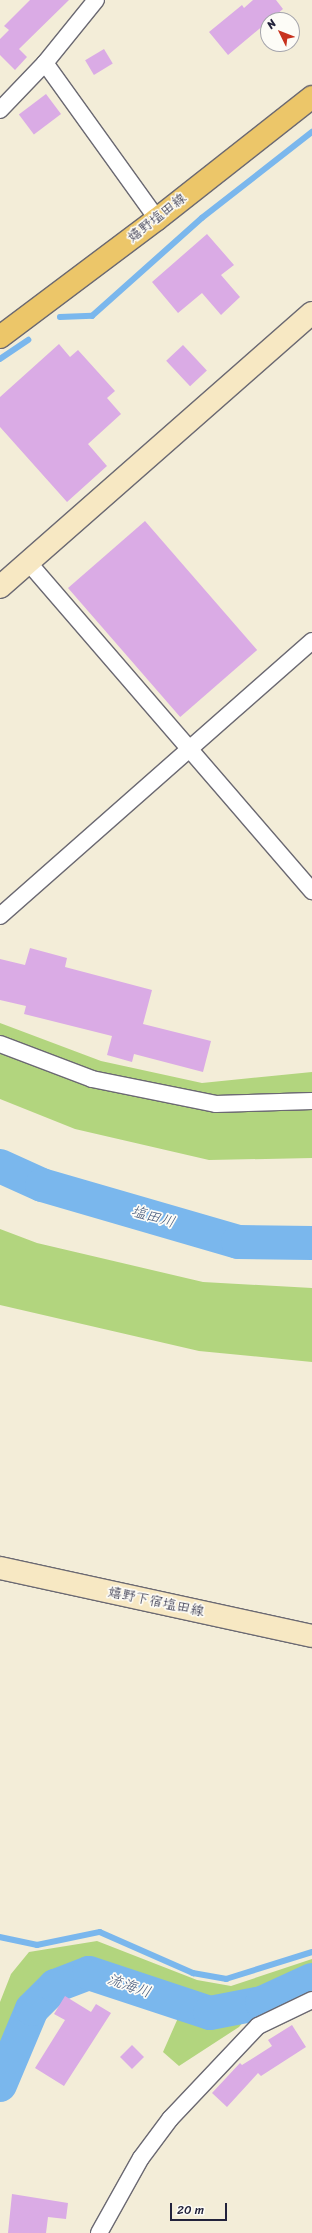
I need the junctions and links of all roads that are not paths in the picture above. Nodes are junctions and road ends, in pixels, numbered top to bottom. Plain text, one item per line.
1 (96, 0) edge
2 (44, 63) junction
3 (312, 97) edge
4 (0, 110) edge
5 (158, 219) junction
6 (312, 313) edge
7 (0, 337) edge
8 (28, 562) junction
9 (0, 587) edge
10 (312, 641) edge
11 (189, 749) junction
12 (312, 891) edge
13 (0, 916) edge
14 (0, 1044) edge
15 (312, 1101) edge
16 (0, 1568) edge
17 (312, 1636) edge
18 (312, 2000) edge
19 (99, 2233) edge

1 - 2 street
2 - 4 street
2 - 5 street
3 - 5 main road, 嬉野塩田線
5 - 7 main road, 嬉野塩田線
6 - 8 street
8 - 9 street
8 - 11 street
10 - 11 street
11 - 12 street
11 - 13 street
14 - 15 street
16 - 17 street, 嬉野下宿塩田線
18 - 19 street

